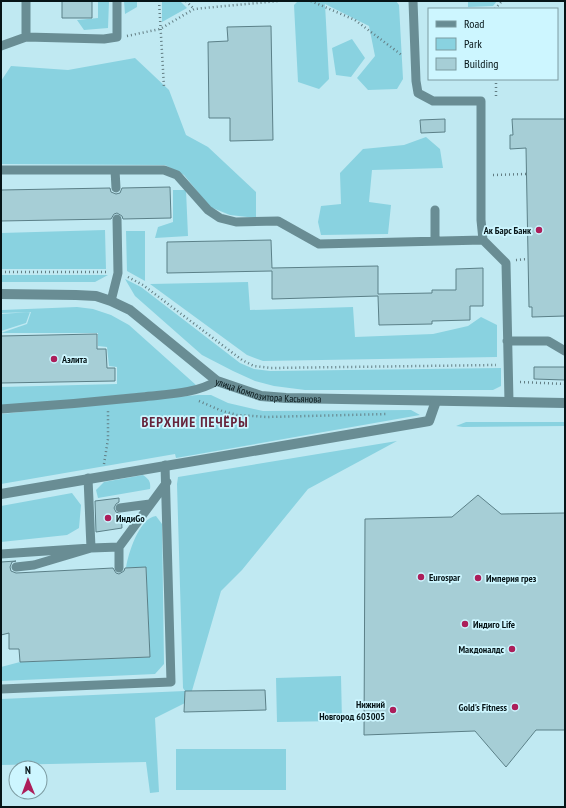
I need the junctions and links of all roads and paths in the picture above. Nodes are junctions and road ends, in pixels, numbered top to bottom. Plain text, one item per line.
1 (26, 1) edge
2 (117, 1) edge
3 (159, 1) edge
4 (186, 1) edge
5 (278, 1) edge
6 (311, 1) edge
7 (413, 1) edge
8 (194, 9) junction
9 (160, 30) junction
10 (26, 37) junction
11 (117, 37) junction
12 (1, 46) edge
13 (415, 65) junction
14 (496, 80) edge
15 (164, 87) dead end
16 (496, 99) dead end
17 (1, 170) edge
18 (115, 170) junction
19 (526, 174) dead end
20 (481, 175) junction
21 (116, 188) dead end
22 (435, 210) dead end
23 (117, 219) dead end
24 (483, 240) junction
25 (435, 241) junction
26 (1, 272) edge
27 (118, 273) junction
28 (1, 294) edge
29 (111, 301) junction
30 (507, 341) junction
31 (565, 351) edge
32 (508, 364) junction
33 (217, 381) junction
34 (509, 382) junction
35 (565, 384) edge
36 (186, 392) junction
37 (108, 400) junction
38 (436, 401) junction
39 (509, 402) junction
40 (565, 404) edge
41 (1, 409) edge
42 (396, 414) dead end
43 (165, 465) junction
44 (103, 468) dead end
45 (88, 478) junction
46 (166, 482) junction
47 (1, 494) edge
48 (150, 504) junction
49 (120, 508) dead end
50 (119, 547) junction
51 (91, 548) junction
52 (1, 554) edge
53 (16, 567) dead end
54 (119, 568) dead end
55 (1, 689) edge

1 - 10 lane
2 - 11 lane
3 - 9 path
4 - 8 path
5 - 8 path
6 - 13 path
7 - 13 lane
8 - 9 path
9 - 11 path
9 - 15 path
10 - 11 lane
10 - 12 lane
13 - 20 lane
14 - 16 path
17 - 18 lane
18 - 21 lane
18 - 25 lane
19 - 20 path
20 - 24 lane
22 - 25 lane
23 - 27 lane
24 - 25 lane
24 - 30 lane
26 - 27 path
27 - 29 lane
27 - 32 path
28 - 29 street, улица Композитора Касьянова
29 - 33 street, улица Композитора Касьянова
30 - 31 lane
30 - 32 lane
32 - 34 lane
33 - 36 lane
33 - 38 street, улица Композитора Касьянова
34 - 35 path
34 - 39 lane
36 - 37 lane
36 - 42 path
37 - 41 lane
37 - 44 path
38 - 39 street, улица Композитора Касьянова
38 - 43 street
39 - 40 street, улица Композитора Касьянова
43 - 45 street
43 - 46 lane
45 - 47 street
45 - 51 lane
46 - 48 lane
46 - 55 lane
48 - 49 lane
48 - 50 lane
50 - 51 lane
50 - 54 lane
51 - 52 lane
51 - 53 lane

